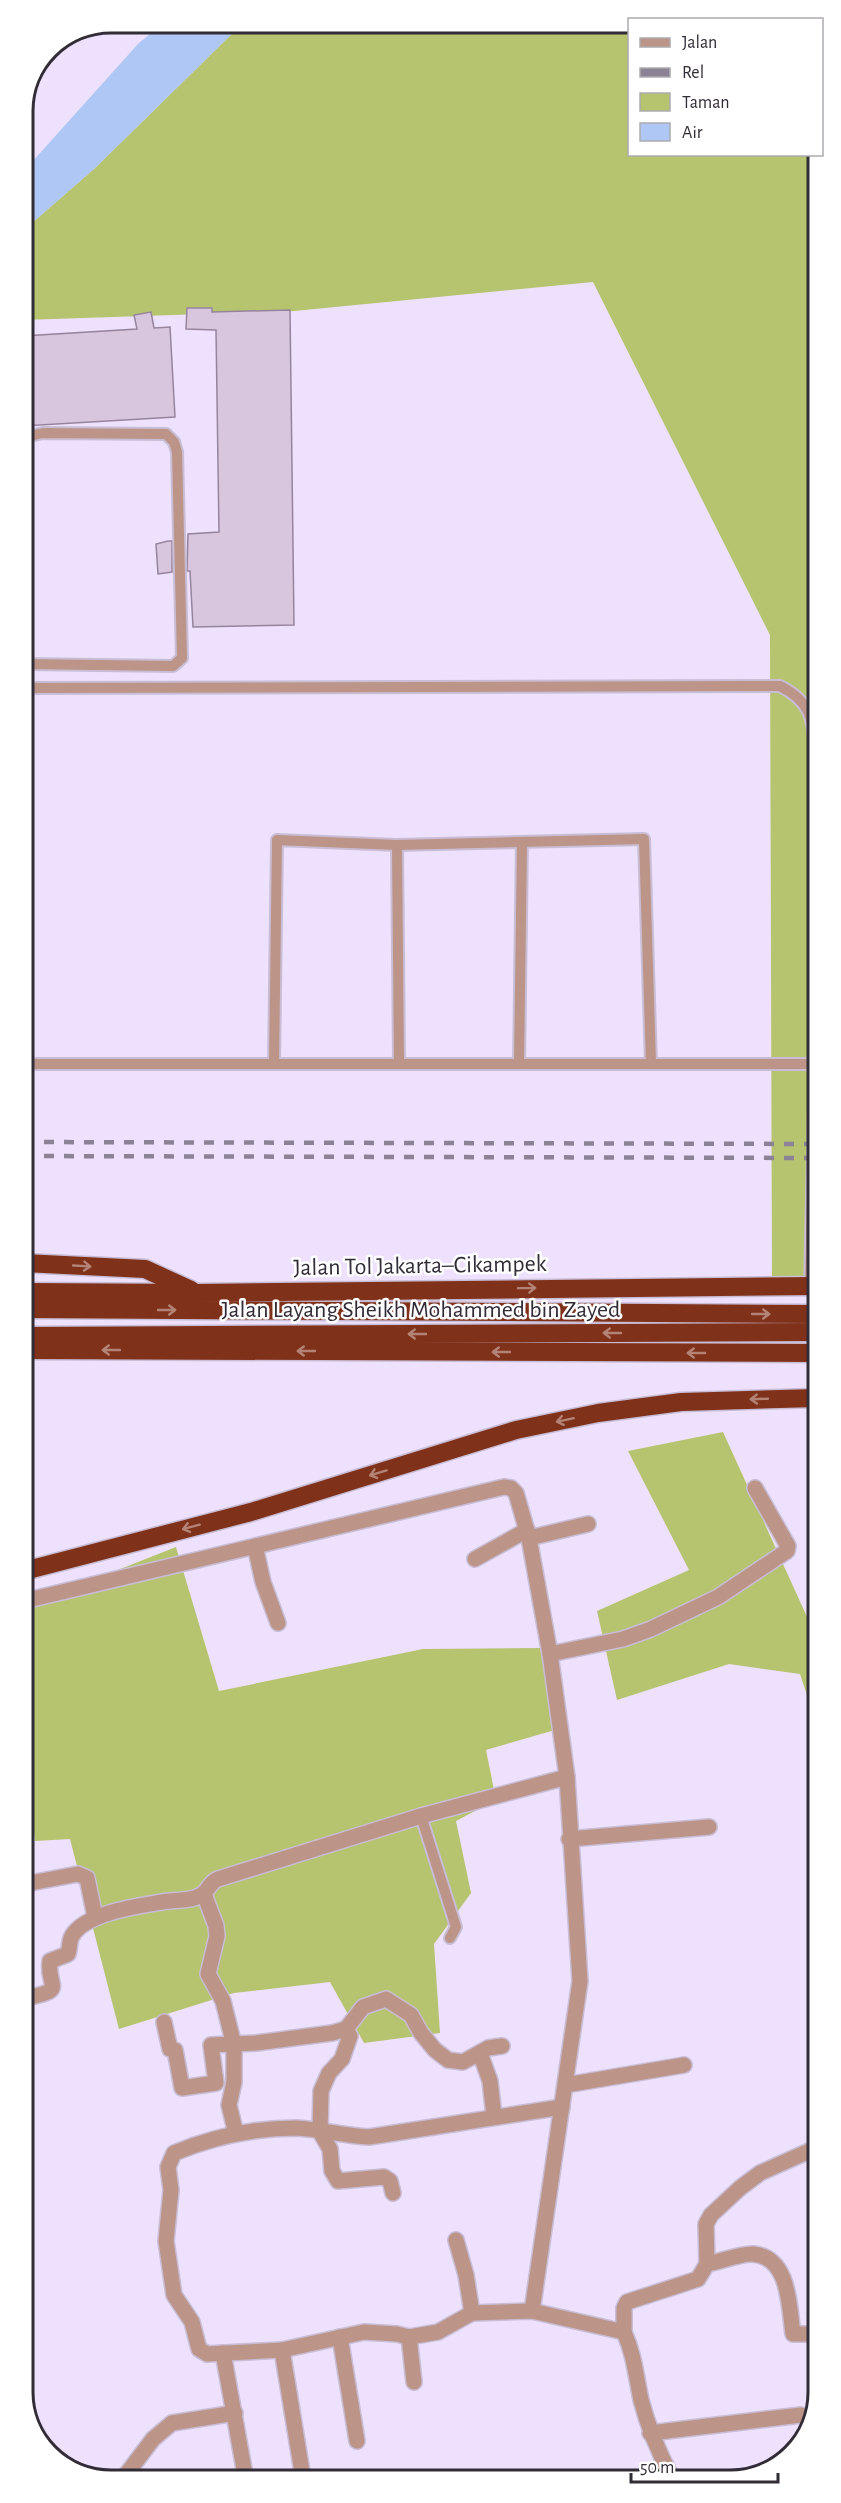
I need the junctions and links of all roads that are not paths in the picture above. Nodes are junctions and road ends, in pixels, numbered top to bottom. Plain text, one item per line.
1 (33, 435) edge
2 (33, 664) edge
3 (33, 688) edge
4 (808, 710) edge
5 (522, 843) junction
6 (397, 845) junction
7 (33, 1064) edge
8 (274, 1064) junction
9 (399, 1064) junction
10 (519, 1064) junction
11 (651, 1064) junction
12 (808, 1064) edge
13 (33, 1263) edge
14 (808, 1286) edge
15 (33, 1292) edge
16 (196, 1293) junction
17 (33, 1309) edge
18 (808, 1314) edge
19 (808, 1332) edge
20 (33, 1336) edge
21 (33, 1350) edge
22 (808, 1353) edge
23 (808, 1398) edge
24 (755, 1488) dead end
25 (588, 1524) dead end
26 (528, 1534) junction
27 (255, 1546) junction
28 (475, 1559) dead end
29 (33, 1568) edge
30 (33, 1599) edge
31 (278, 1623) dead end
32 (550, 1654) junction
33 (567, 1777) junction
34 (421, 1816) junction
35 (709, 1827) dead end
36 (569, 1839) junction
37 (33, 1882) edge
38 (204, 1894) junction
39 (95, 1917) junction
40 (450, 1938) dead end
41 (33, 1996) edge
42 (164, 2022) dead end
43 (346, 2029) junction
44 (234, 2045) junction
45 (502, 2046) dead end
46 (480, 2053) junction
47 (684, 2065) dead end
48 (566, 2085) junction
49 (562, 2107) junction
50 (494, 2116) junction
51 (320, 2132) junction
52 (236, 2134) junction
53 (808, 2152) edge
54 (393, 2193) dead end
55 (456, 2240) dead end
56 (707, 2264) junction
57 (532, 2311) junction
58 (472, 2313) junction
59 (624, 2332) junction
60 (808, 2334) edge
61 (340, 2337) junction
62 (410, 2337) junction
63 (282, 2350) junction
64 (223, 2353) junction
65 (414, 2382) dead end
66 (235, 2413) junction
67 (801, 2415) dead end
68 (650, 2433) junction
69 (357, 2442) dead end
70 (130, 2470) edge
71 (244, 2470) edge
72 (302, 2470) edge
73 (668, 2470) edge

1 - 2 lane
3 - 4 lane
5 - 6 lane
5 - 10 lane
5 - 11 lane
6 - 8 lane
6 - 9 lane
7 - 8 lane
8 - 9 lane
9 - 10 lane
10 - 11 lane
11 - 12 lane
13 -> 16 highway
16 -> 14 highway, Jalan Tol Jakarta–Cikampek
15 - 16 highway, Jalan Tol Jakarta–Cikampek
17 -> 18 highway, Jalan Layang Sheikh Mohammed bin Zayed
19 -> 20 highway, Jalan Layang Sheikh Mohammed bin Zayed
22 -> 21 highway
23 -> 29 highway
24 - 32 street
25 - 26 street
26 - 27 street
26 - 28 street
26 - 32 street
27 - 30 street
27 - 31 street
32 - 33 street
33 - 34 street
33 - 36 street
34 - 38 street
34 - 40 lane
35 - 36 street
36 - 48 street
37 - 39 street
38 - 39 street
38 - 44 street
39 - 41 street
42 - 44 street
43 - 44 street
43 - 46 street
43 - 51 street
44 - 52 street
45 - 46 street
46 - 50 street
47 - 48 street
48 - 49 street
49 - 50 street
49 - 57 street
50 - 51 street
51 - 52 street
51 - 54 street
52 - 64 street
53 - 56 street
55 - 58 street
56 - 59 street
56 - 60 street
57 - 58 street
57 - 59 street
58 - 62 street
59 - 68 street
61 - 62 street
61 - 63 street
61 - 69 street
62 - 65 street
63 - 64 street
63 - 72 street
64 - 66 street
66 - 70 street
66 - 71 street
67 - 68 street
68 - 73 street

